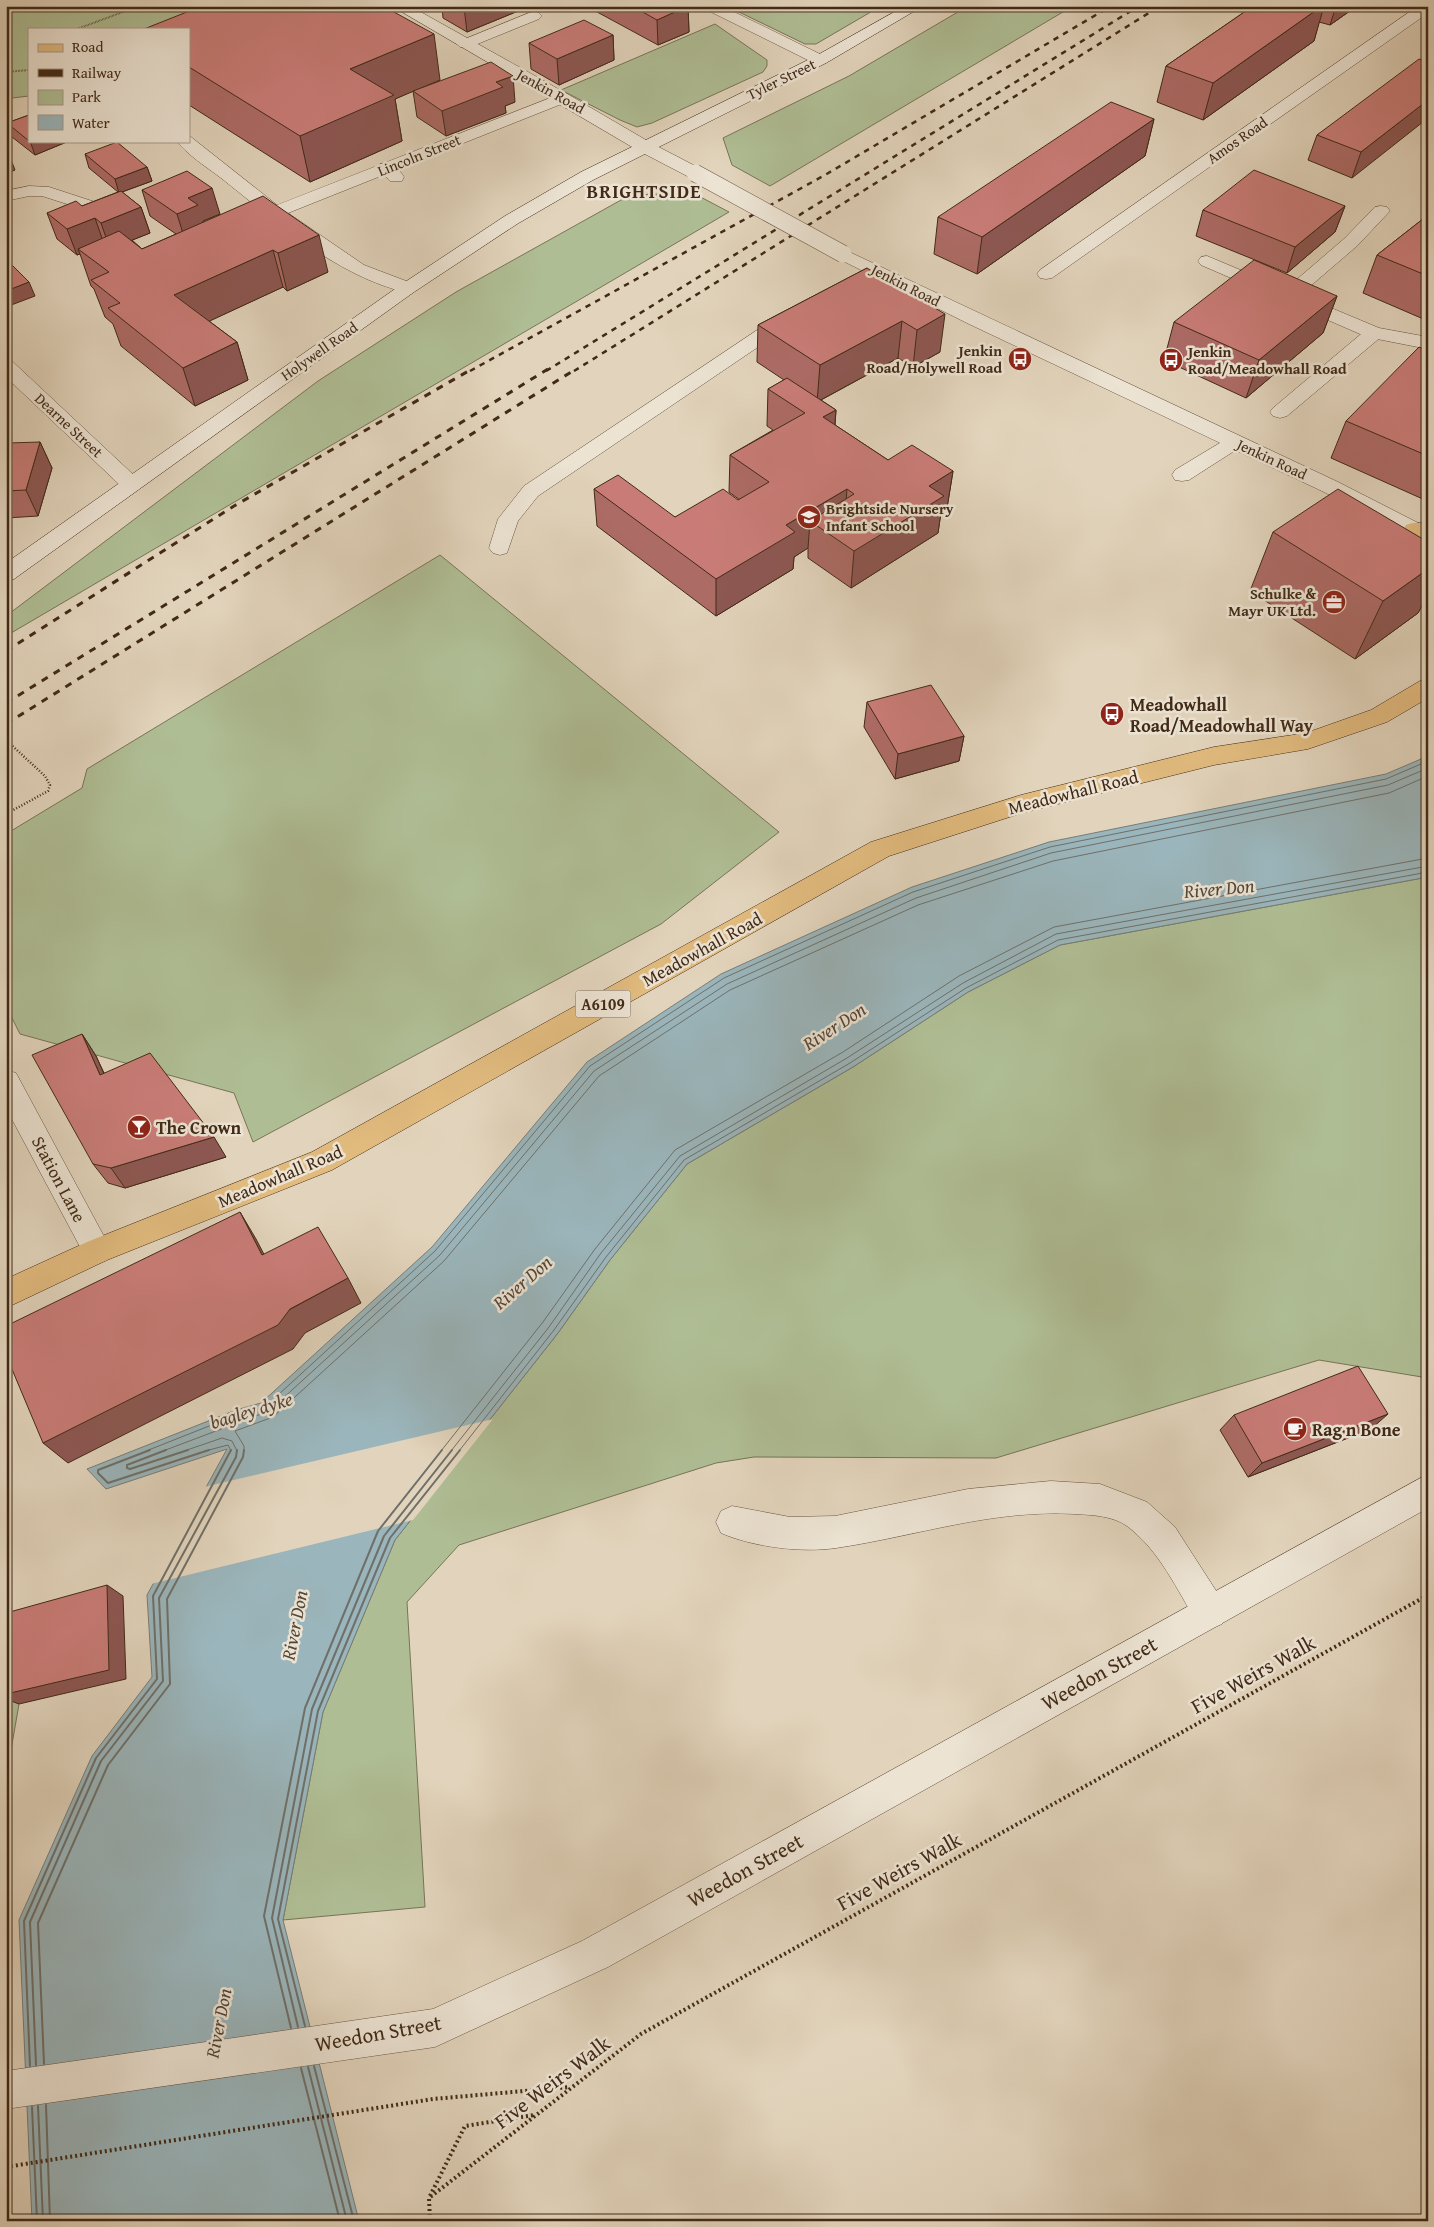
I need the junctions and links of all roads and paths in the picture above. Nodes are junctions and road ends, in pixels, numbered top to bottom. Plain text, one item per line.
1 (139, 6) edge
2 (192, 6) edge
3 (399, 6) edge
4 (710, 6) edge
5 (916, 6) edge
6 (1428, 6) edge
7 (199, 12) edge
8 (534, 16) dead end
9 (80, 28) edge
10 (465, 44) junction
11 (820, 60) junction
12 (28, 70) edge
13 (6, 72) edge
14 (562, 98) junction
15 (186, 142) edge
16 (645, 147) junction
17 (6, 196) edge
18 (92, 207) edge
19 (1382, 211) dead end
20 (276, 212) junction
21 (1207, 261) dead end
22 (1046, 274) dead end
23 (408, 288) junction
24 (1287, 297) junction
25 (806, 307) edge
26 (1374, 333) junction
27 (1428, 343) edge
28 (6, 366) edge
29 (1280, 412) dead end
30 (1235, 442) junction
31 (1182, 476) dead end
32 (131, 484) junction
33 (1423, 532) edge
34 (500, 548) dead end
35 (1428, 556) edge
36 (6, 574) edge
37 (1428, 687) edge
38 (6, 740) edge
39 (6, 814) edge
40 (6, 1081) edge
41 (97, 1251) junction
42 (6, 1294) edge
43 (1428, 1490) edge
44 (732, 1522) dead end
45 (1428, 1595) edge
46 (1210, 1612) junction
47 (571, 2087) junction
48 (6, 2090) edge
49 (535, 2115) junction
50 (6, 2167) edge
51 (429, 2198) junction
52 (430, 2221) edge

1 - 9 path
2 - 7 path
3 - 10 street, Jenkin Road
4 - 11 street
5 - 11 street, Tyler Street
6 - 22 street, Amos Road
8 - 10 street
10 - 14 street, Jenkin Road
11 - 16 street, Tyler Street
12 - 13 path
14 - 16 street, Jenkin Road
14 - 20 street, Lincoln Street
15 - 20 street
16 - 23 street, Holywell Road
16 - 30 street, Jenkin Road, bridge
17 - 18 street
19 - 24 street
20 - 23 street
21 - 24 street
23 - 32 street, Holywell Road
24 - 26 street
25 - 34 street
26 - 27 street
26 - 29 street
28 - 32 street, Dearne Street
30 - 31 street
30 - 33 street, Jenkin Road
32 - 36 street, Holywell Road
33 - 35 main road
37 - 41 main road, Meadowhall Road / A6109
38 - 39 path
40 - 41 street, Station Lane
41 - 42 main road, Meadowhall Road / A6109
43 - 46 street, Weedon Street
44 - 46 street
45 - 47 path, Five Weirs Walk
46 - 48 street, Weedon Street
47 - 49 path, Five Weirs Walk
47 - 50 path
49 - 51 path, Five Weirs Walk
49 - 51 path
51 - 52 path

